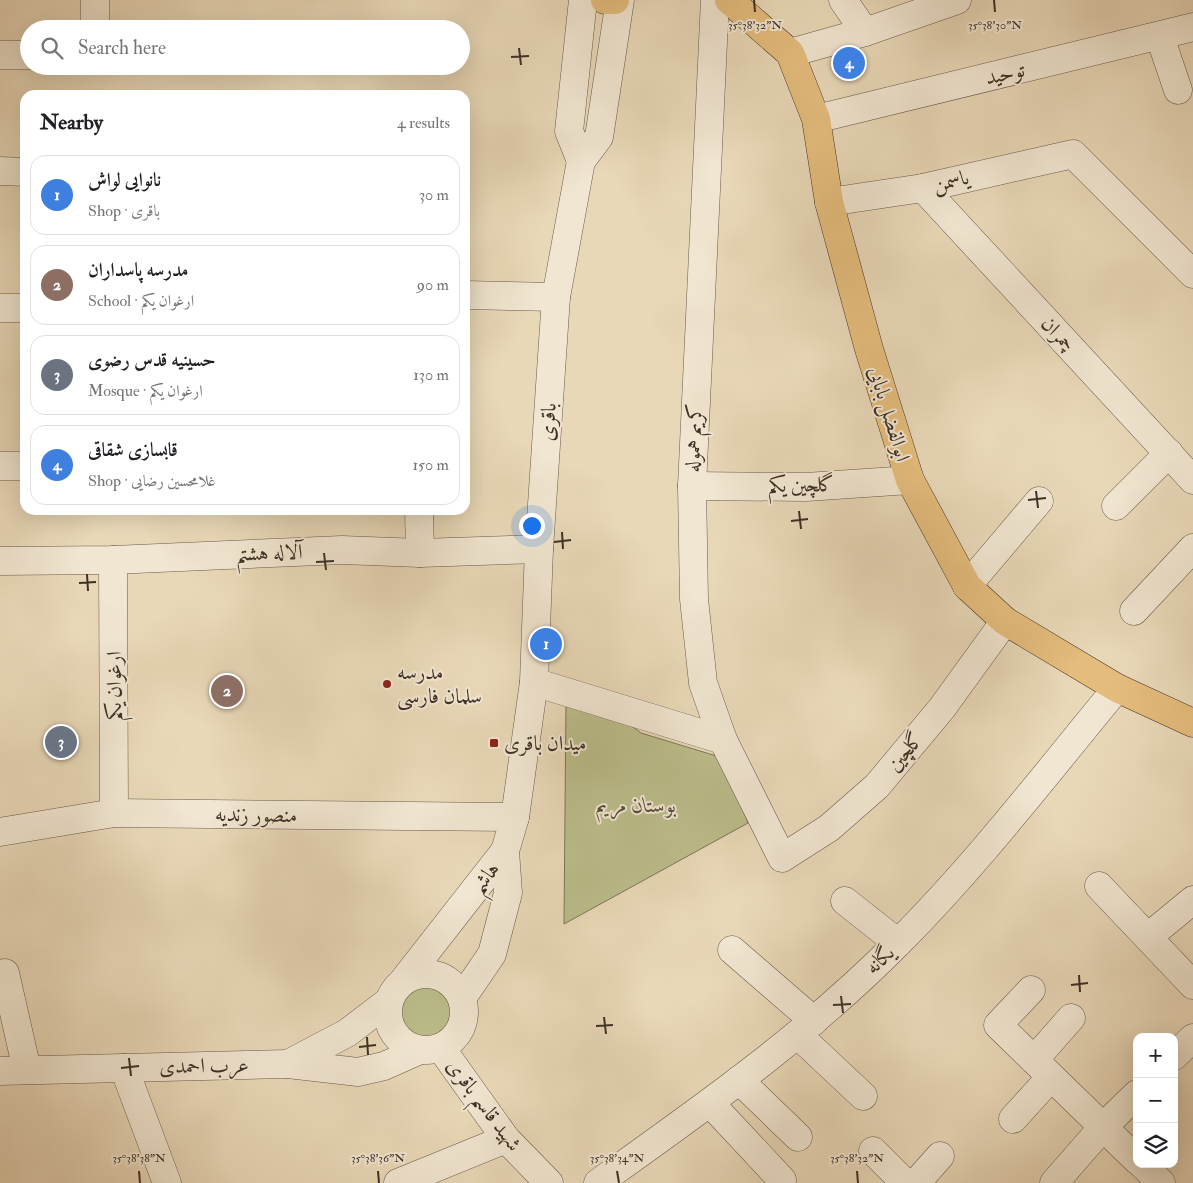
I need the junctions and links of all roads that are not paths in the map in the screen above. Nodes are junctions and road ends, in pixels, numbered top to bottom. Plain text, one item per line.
1 (95, 0) edge
2 (583, 0) edge
3 (605, 0) edge
4 (615, 0) edge
5 (620, 0) edge
6 (715, 0) edge
7 (729, 0) edge
8 (843, 0) edge
9 (957, 0) edge
10 (95, 20) edge
11 (1193, 27) edge
12 (865, 32) junction
13 (1160, 37) junction
14 (790, 53) junction
15 (0, 55) edge
16 (20, 55) edge
17 (1178, 90) dead end
18 (816, 119) junction
19 (581, 161) junction
20 (0, 171) edge
21 (20, 172) edge
22 (923, 188) junction
23 (829, 202) junction
24 (1193, 274) edge
25 (470, 295) edge
26 (556, 297) junction
27 (0, 308) edge
28 (20, 308) edge
29 (1169, 453) junction
30 (0, 466) edge
31 (20, 466) edge
32 (910, 480) junction
33 (1193, 480) edge
34 (692, 486) junction
35 (1039, 501) dead end
36 (1116, 506) dead end
37 (419, 515) edge
38 (1193, 548) edge
39 (539, 549) junction
40 (420, 553) junction
41 (114, 560) junction
42 (0, 561) edge
43 (967, 586) junction
44 (1134, 610) dead end
45 (1005, 622) junction
46 (534, 682) junction
47 (1117, 688) junction
48 (1189, 716) edge
49 (723, 740) junction
50 (114, 813) junction
51 (514, 817) junction
52 (0, 832) edge
53 (505, 851) junction
54 (782, 858) joint
55 (1099, 886) dead end
56 (1193, 900) edge
57 (845, 901) dead end
58 (1148, 937) junction
59 (898, 943) junction
60 (732, 950) dead end
61 (4, 973) dead end
62 (1193, 985) edge
63 (396, 990) junction
64 (1031, 990) dead end
65 (462, 998) junction
66 (1071, 1018) dead end
67 (806, 1028) junction
68 (1193, 1038) edge
69 (431, 1049) junction
70 (1178, 1052) edge
71 (288, 1064) junction
72 (124, 1068) junction
73 (1043, 1068) junction
74 (27, 1070) junction
75 (0, 1071) edge
76 (739, 1080) junction
77 (863, 1096) dead end
78 (1133, 1098) edge
79 (710, 1103) junction
80 (1013, 1119) dead end
81 (1103, 1128) junction
82 (798, 1137) dead end
83 (506, 1139) junction
84 (873, 1151) dead end
85 (940, 1156) dead end
86 (1133, 1156) edge
87 (1146, 1168) edge
88 (782, 1180) dead end
89 (167, 1183) edge
90 (398, 1183) edge
91 (549, 1183) edge
92 (598, 1183) edge
93 (905, 1183) edge
94 (916, 1183) edge
95 (1054, 1183) edge
96 (1161, 1183) edge

1 - 10 street
2 - 19 street
3 - 4 main road
5 - 19 street, باقری
6 - 34 street, کریم هموله
7 - 14 main road, ابوالفضل بابایی
8 - 12 street
9 - 12 street
11 - 13 street, توحید
12 - 14 street
13 - 17 street
13 - 18 street, توحید
14 - 18 main road, ابوالفضل بابایی
15 - 16 street
18 - 23 main road, ابوالفضل بابایی
19 - 26 street, باقری
20 - 21 street
22 - 23 street, یاسمن
22 - 24 street, یاسمن
22 - 29 street, چمران
23 - 32 main road, ابوالفضل بابایی
25 - 26 street
26 - 39 street, باقری
27 - 28 street
29 - 33 street, چمران
29 - 36 street
30 - 31 street
32 - 34 street, گلچین یکم
32 - 43 main road, ابوالفضل بابایی
34 - 49 street, کریم هموله
35 - 43 street
37 - 40 street
38 - 44 street
39 - 40 street, آلاله هشتم
39 - 46 street, باقری
40 - 41 street, آلاله هشتم
41 - 42 street, آلاله هشتم
41 - 50 street, ارغوان یکم
43 - 45 main road, ابوالفضل بابایی
45 - 47 main road, ابوالفضل بابایی
45 - 54 street, گلچین
46 - 49 street
46 - 51 street, باقری
47 - 48 main road, ابوالفضل بابایی
47 - 59 street, یگانه
49 - 54 street, کریم هموله
50 - 51 street, منصور زندیه
50 - 52 street, منصور زندیه
51 - 53 street, باقری
53 - 63 street, هاشم
53 - 65 street, هاشم
55 - 58 street
56 - 58 street
57 - 59 street
58 - 62 street
59 - 67 street, یگانه
60 - 67 street
61 - 74 street
63 - 65 street
63 - 69 street
63 - 71 street
64 - 73 street
65 - 69 street
66 - 73 street
67 - 76 street, یگانه
67 - 77 street
68 - 70 street
69 - 71 street, عرب احمدی
69 - 83 street, شهید قاسم باقری
71 - 72 street, عرب احمدی
72 - 74 street, عرب احمدی
72 - 89 street
73 - 80 street
73 - 81 street
74 - 75 street, عرب احمدی
76 - 79 street, یگانه
76 - 82 street
78 - 81 street
79 - 88 street
79 - 92 street, یگانه
81 - 86 street
81 - 95 street
83 - 90 street
83 - 91 street, شهید قاسم باقری
84 - 93 street
85 - 94 street
87 - 96 street

